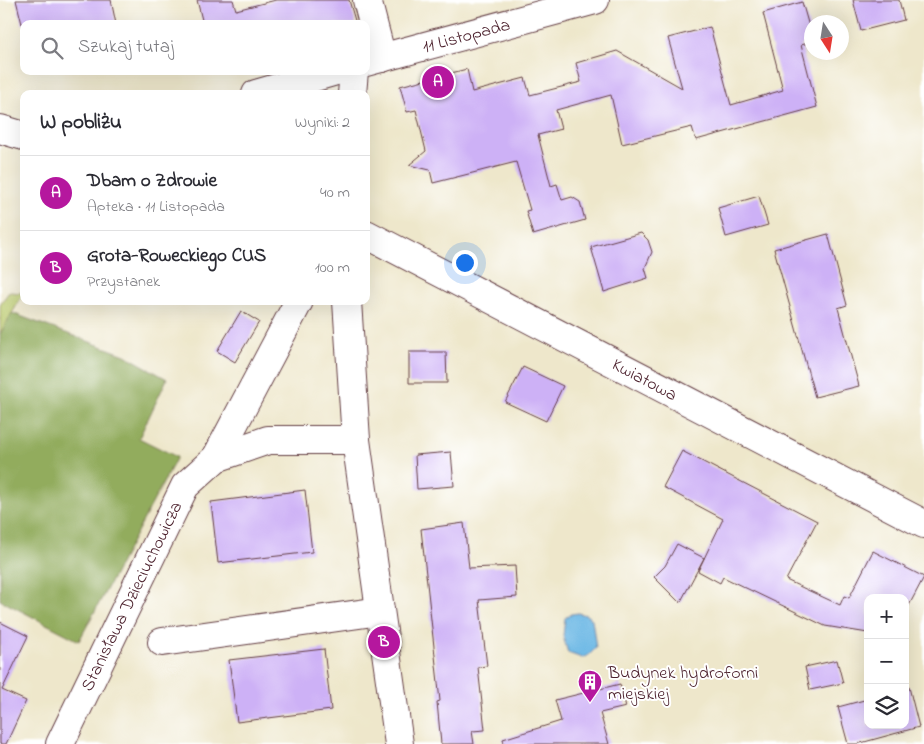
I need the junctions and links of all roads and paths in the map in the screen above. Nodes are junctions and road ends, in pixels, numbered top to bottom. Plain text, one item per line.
1 (367, 0) edge
2 (595, 0) edge
3 (369, 20) edge
4 (370, 26) edge
5 (374, 60) edge
6 (322, 75) edge
7 (354, 75) edge
8 (270, 90) edge
9 (352, 90) edge
10 (0, 129) edge
11 (20, 135) edge
12 (370, 236) edge
13 (297, 305) edge
14 (347, 305) edge
15 (356, 440) junction
16 (216, 458) junction
17 (924, 524) edge
18 (380, 611) junction
19 (162, 642) dead end
20 (60, 744) edge
21 (399, 744) edge

1 - 3 street
2 - 5 street, 11 Listopada
4 - 5 street
6 - 8 street
7 - 9 street
10 - 11 street
12 - 17 street, Kwiatowa
13 - 16 street, Stanisława Dzieciuchowicza
14 - 15 street
15 - 16 street, Stanisława Dzieciuchowicza
15 - 18 street
16 - 20 street, Stanisława Dzieciuchowicza
18 - 19 street
18 - 21 street

